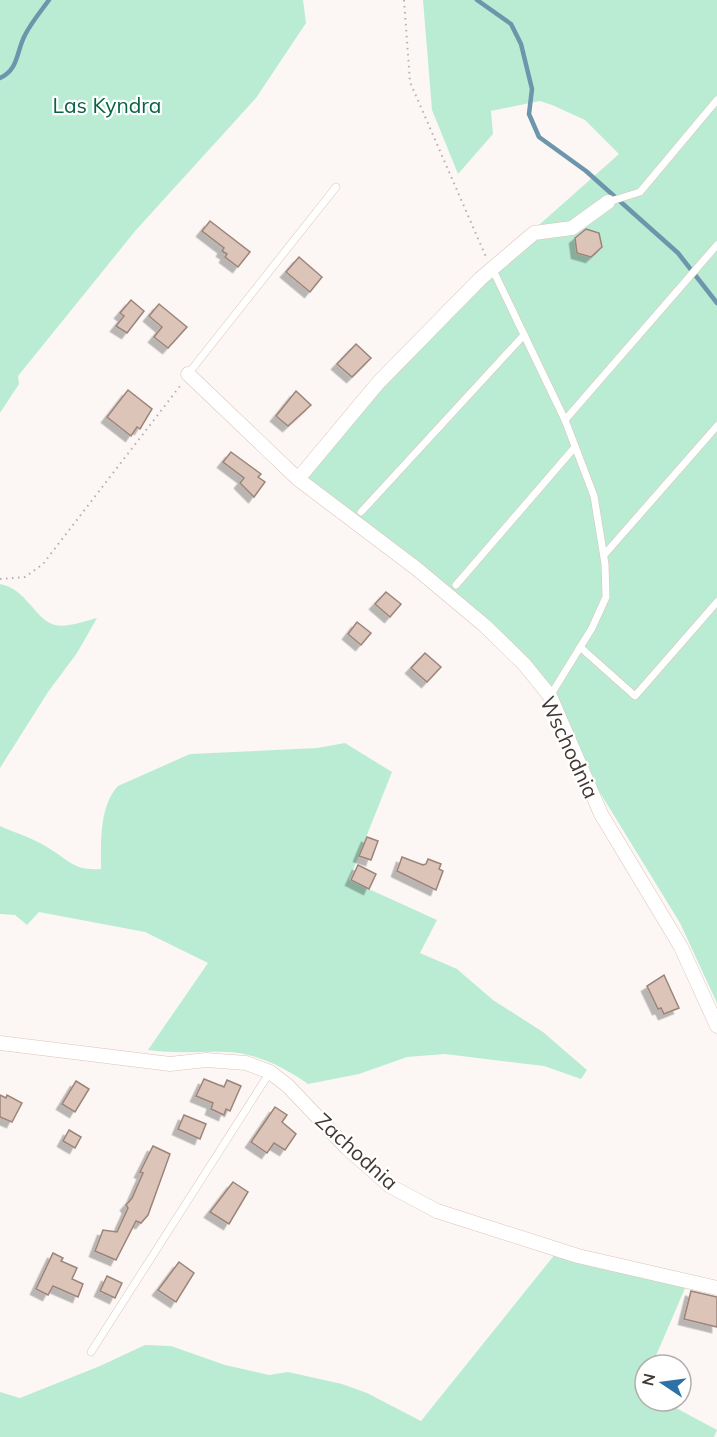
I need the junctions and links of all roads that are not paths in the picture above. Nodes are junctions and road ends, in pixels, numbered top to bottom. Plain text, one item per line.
1 (717, 100) edge
2 (336, 187) dead end
3 (608, 202) joint
4 (717, 245) edge
5 (492, 268) junction
6 (524, 335) junction
7 (188, 374) joint
8 (565, 420) junction
9 (717, 426) edge
10 (575, 447) junction
11 (298, 479) junction
12 (361, 512) dead end
13 (604, 555) junction
14 (456, 585) dead end
15 (717, 602) edge
16 (580, 647) junction
17 (550, 696) junction
18 (717, 1026) edge
19 (0, 1043) edge
20 (270, 1072) junction
21 (717, 1288) edge
22 (91, 1352) dead end

1 - 3 lane
2 - 7 lane
3 - 5 street
4 - 8 lane
5 - 6 lane
5 - 11 street
6 - 8 lane
6 - 12 lane
7 - 11 street, Wschodnia
8 - 10 lane
9 - 13 lane
10 - 13 lane
10 - 14 lane
11 - 17 street, Wschodnia
13 - 16 lane
15 - 16 lane
16 - 17 lane
17 - 18 street, Wschodnia
19 - 20 street, Zachodnia
20 - 21 street, Zachodnia
20 - 22 lane

